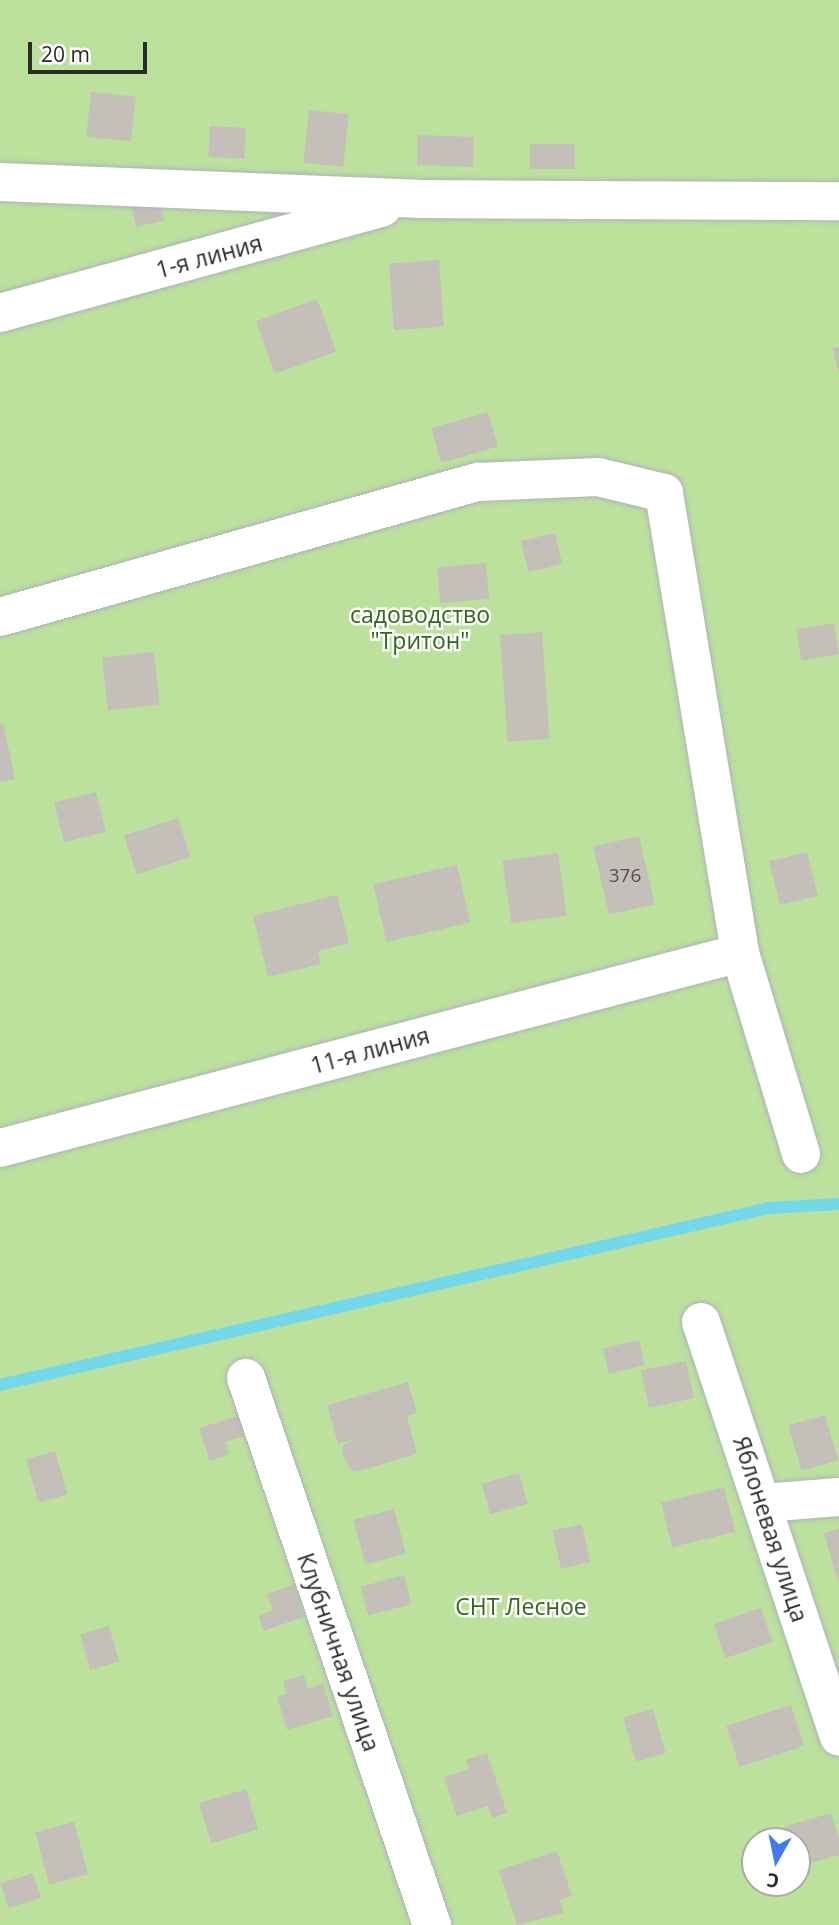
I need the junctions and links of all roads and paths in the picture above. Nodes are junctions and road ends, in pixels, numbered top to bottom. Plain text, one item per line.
1 (0, 181) edge
2 (418, 198) junction
3 (839, 201) edge
4 (0, 313) edge
5 (0, 617) edge
6 (740, 953) junction
7 (0, 1148) edge
8 (801, 1154) dead end
9 (701, 1322) dead end
10 (246, 1378) dead end
11 (839, 1497) edge
12 (763, 1503) junction
13 (839, 1737) edge
14 (432, 1925) edge

1 - 2 street
2 - 3 street
2 - 4 street, 1-я линия
5 - 6 street
6 - 7 street, 11-я линия
6 - 8 street
9 - 12 street, Яблоневая улица
10 - 14 street, Клубничная улица
11 - 12 street
12 - 13 street, Яблоневая улица

